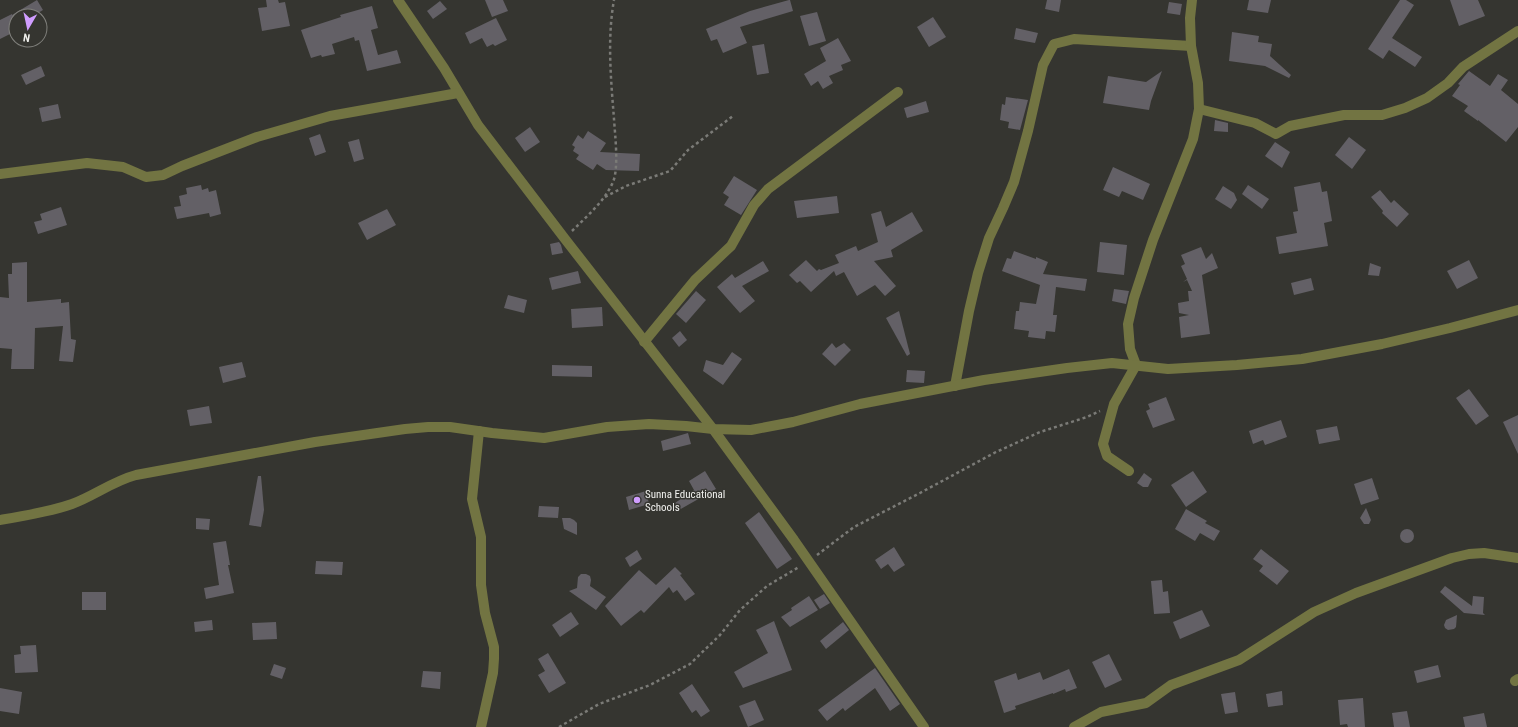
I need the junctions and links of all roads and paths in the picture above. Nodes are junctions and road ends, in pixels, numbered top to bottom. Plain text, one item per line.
1 (398, 0) edge
2 (614, 0) edge
3 (1192, 0) edge
4 (1518, 31) edge
5 (1191, 46) junction
6 (458, 92) junction
7 (898, 92) dead end
8 (1199, 109) junction
9 (733, 116) dead end
10 (0, 174) edge
11 (605, 197) junction
12 (565, 239) junction
13 (1518, 310) edge
14 (644, 342) junction
15 (1136, 364) junction
16 (955, 386) junction
17 (1114, 404) junction
18 (713, 429) junction
19 (479, 431) junction
20 (1129, 470) dead end
21 (0, 520) edge
22 (1518, 558) edge
23 (809, 561) junction
24 (481, 727) edge
25 (559, 727) edge
26 (924, 727) edge
27 (1074, 727) edge

1 - 6 street
2 - 11 path
3 - 5 street
4 - 8 street
5 - 8 street
5 - 16 street
6 - 10 street
6 - 12 street
7 - 14 street
8 - 15 street
9 - 11 path
11 - 12 path
12 - 14 street
13 - 15 street
14 - 18 street
15 - 16 street
15 - 17 street
16 - 18 street
17 - 20 street
17 - 23 path
18 - 19 street
18 - 23 street
19 - 21 street
19 - 24 street
22 - 27 street
23 - 25 path
23 - 26 street

